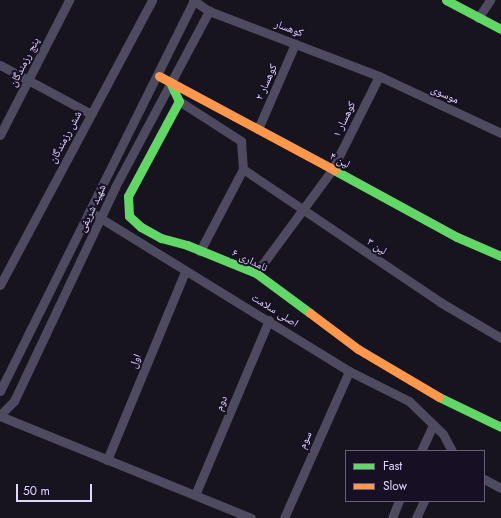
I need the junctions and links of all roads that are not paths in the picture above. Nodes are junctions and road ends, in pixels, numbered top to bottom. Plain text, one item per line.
1 (69, 0) edge
2 (152, 0) edge
3 (194, 0) edge
4 (205, 0) edge
5 (446, 0) edge
6 (490, 0) edge
7 (209, 11) junction
8 (478, 18) junction
9 (501, 29) edge
10 (295, 44) junction
11 (0, 65) edge
12 (159, 76) junction
13 (379, 76) junction
14 (28, 80) junction
15 (170, 82) junction
16 (179, 101) junction
17 (91, 114) junction
18 (258, 130) junction
19 (501, 133) edge
20 (0, 134) edge
21 (244, 169) junction
22 (332, 170) junction
23 (89, 211) junction
24 (304, 211) junction
25 (101, 218) junction
26 (200, 251) junction
27 (501, 256) edge
28 (185, 272) junction
29 (256, 273) junction
30 (0, 285) edge
31 (269, 320) junction
32 (501, 338) edge
33 (349, 371) junction
34 (0, 390) edge
35 (0, 415) edge
36 (433, 425) junction
37 (501, 427) edge
38 (450, 449) edge
39 (421, 450) edge
40 (107, 460) junction
41 (485, 480) edge
42 (501, 488) edge
43 (195, 495) junction
44 (399, 502) edge
45 (424, 502) edge
46 (251, 518) edge
47 (284, 518) edge
48 (392, 518) edge
49 (416, 518) edge

1 - 14 street, پنج رزمندگان
2 - 17 street, شش رزمندگان
3 - 7 street, کوهسار
3 - 12 street, شهید شریفی
4 - 7 street
5 - 8 street
6 - 8 street
7 - 10 street, کوهسار
7 - 15 street, شهید شریفی
8 - 9 street
10 - 13 street, کوهسار
10 - 18 street, کوهسار ۲
11 - 14 street
12 - 15 street, لین ۴
12 - 23 street, شهید شریفی
13 - 19 street, موسوی
13 - 22 street, کوهسار ۱
14 - 17 street
14 - 20 street, پنج رزمندگان
15 - 16 street
15 - 18 street, لین ۴
15 - 25 street, شهید شریفی
16 - 21 street
16 - 26 street, نامداری ۶
17 - 30 street, شش رزمندگان
18 - 22 street, لین ۴
21 - 24 street, لین ۳
21 - 26 street
22 - 24 street, کوهسار ۱
22 - 27 street, لین ۴
23 - 25 street, اصلی سلامت
23 - 34 street, شهید شریفی
24 - 29 street, کوهسار ۱
24 - 32 street, لین ۳
25 - 28 street, اصلی سلامت
25 - 35 street, شهید شریفی
26 - 29 street, نامداری ۶
28 - 31 street, اصلی سلامت
28 - 40 street, اول
29 - 37 street, نامداری ۶
31 - 33 street, اصلی سلامت
31 - 43 street, دوم
33 - 36 street, اصلی سلامت
33 - 47 street, سوم
35 - 40 street, شهید شریفی
36 - 38 street, اصلی سلامت
36 - 39 street
40 - 43 street, شهید شریفی
41 - 42 street
43 - 46 street, شهید شریفی
44 - 48 street
45 - 49 street

